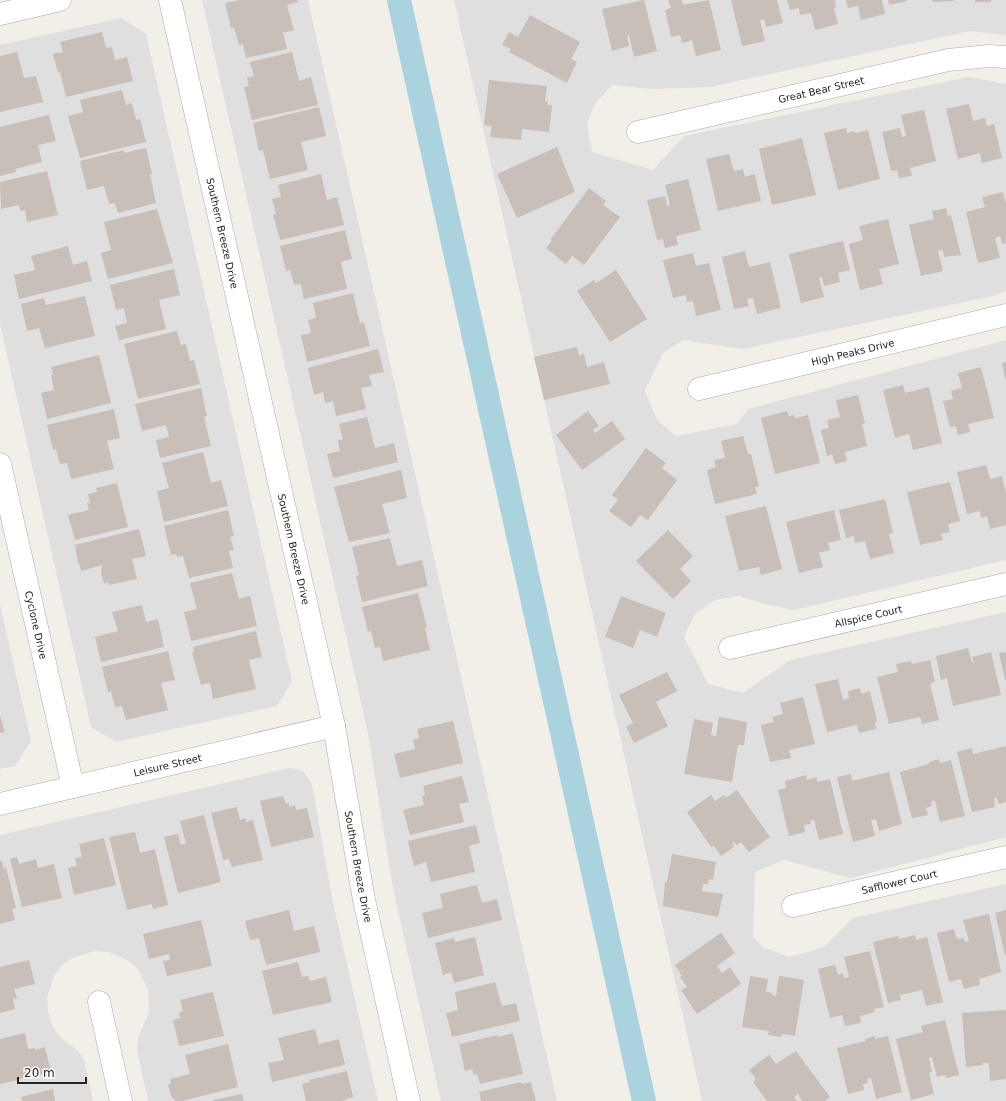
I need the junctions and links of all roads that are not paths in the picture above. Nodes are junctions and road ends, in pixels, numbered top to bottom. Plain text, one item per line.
1 (60, 0) edge
2 (170, 0) edge
3 (0, 14) edge
4 (1006, 57) edge
5 (638, 132) dead end
6 (1006, 315) edge
7 (699, 389) dead end
8 (0, 464) edge
9 (1006, 584) edge
10 (730, 648) dead end
11 (334, 726) junction
12 (73, 787) junction
13 (0, 804) edge
14 (1006, 858) edge
15 (793, 906) dead end
16 (99, 1002) dead end
17 (121, 1101) edge
18 (409, 1101) edge

1 - 3 street
2 - 11 street, Southern Breeze Drive
4 - 5 street, Great Bear Street
6 - 7 street, High Peaks Drive
8 - 12 street, Cyclone Drive
9 - 10 street, Allspice Court
11 - 12 street, Leisure Street
11 - 18 street, Southern Breeze Drive
12 - 13 street, Leisure Street
14 - 15 street, Safflower Court
16 - 17 street

